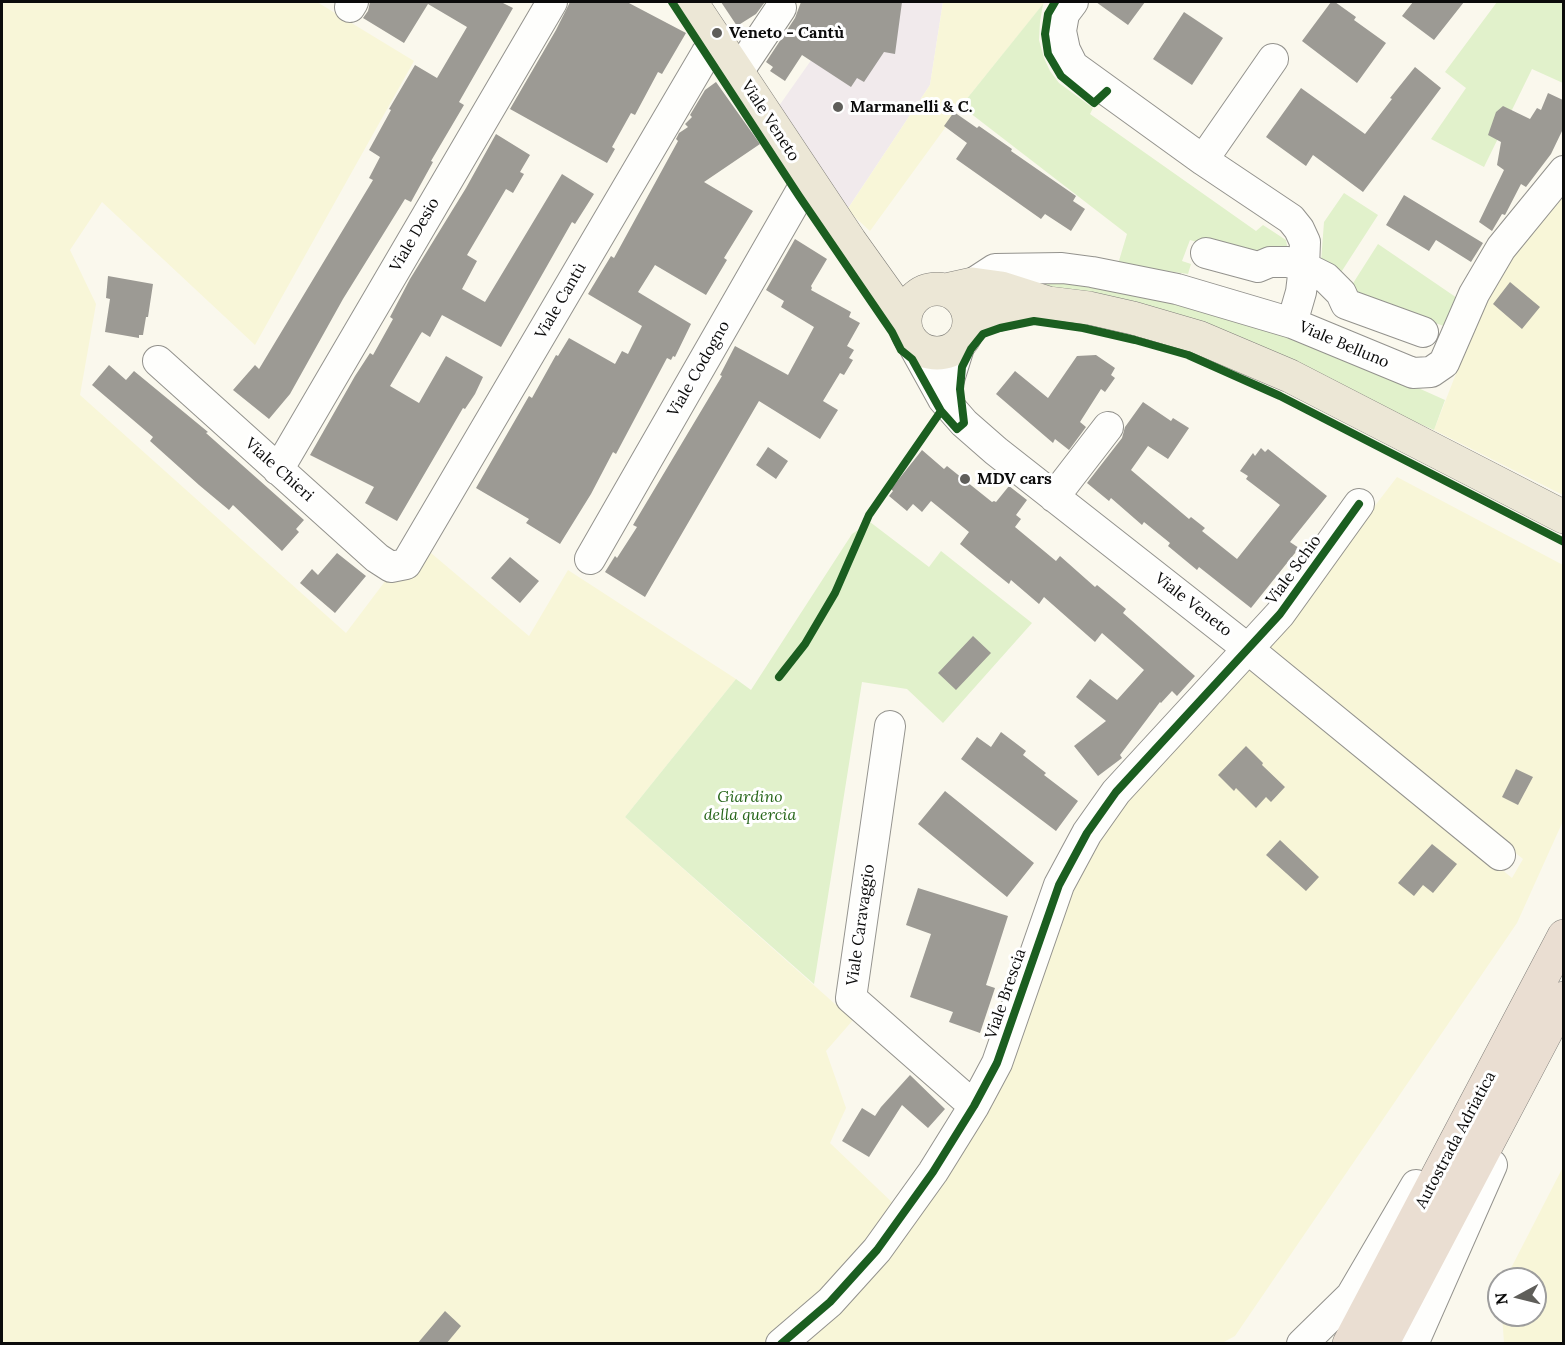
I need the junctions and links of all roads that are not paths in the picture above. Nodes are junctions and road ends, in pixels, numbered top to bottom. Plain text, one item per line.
1 (691, 2) edge
2 (1072, 2) edge
3 (540, 6) edge
4 (781, 8) dead end
5 (717, 40) junction
6 (1273, 59) dead end
7 (738, 72) junction
8 (1203, 160) junction
9 (1563, 171) edge
10 (808, 179) junction
11 (850, 241) junction
12 (1206, 253) dead end
13 (1304, 267) junction
14 (975, 283) junction
15 (1048, 303) junction
16 (1292, 323) junction
17 (908, 330) junction
18 (971, 330) junction
19 (1423, 332) dead end
20 (158, 361) dead end
21 (943, 399) junction
22 (1108, 427) dead end
23 (278, 470) junction
24 (1054, 497) junction
25 (1359, 504) dead end
26 (1563, 517) edge
27 (590, 559) dead end
28 (406, 564) joint
29 (1248, 649) junction
30 (890, 726) dead end
31 (1500, 855) dead end
32 (1563, 935) edge
33 (1563, 998) edge
34 (1563, 1008) edge
35 (974, 1106) junction
36 (781, 1344) edge
37 (1302, 1344) edge
38 (1349, 1344) edge
39 (1382, 1344) edge
40 (1413, 1344) edge

1 - 5 main road, Viale Veneto
2 - 8 street
3 - 23 street, Viale Desio
4 - 7 street
5 - 7 main road, Viale Veneto
5 - 28 street, Viale Cantù
6 - 8 street
7 - 10 main road, Viale Veneto
8 - 13 street
9 - 16 street, Viale Belluno
10 - 11 main road, Viale Veneto
10 - 27 street, Viale Codogno
11 - 14 main road, Viale Veneto
11 - 17 main road, Viale Veneto
12 - 13 street
13 - 16 street
13 - 19 street
14 - 15 main road, Viale Veneto
14 - 16 street, Viale Belluno
14 - 17 main road
14 - 18 main road
14 - 18 main road
15 - 18 main road, Viale Veneto
15 - 26 main road, Viale Veneto
17 - 18 main road, Viale Veneto
17 - 21 street, Viale Veneto
18 - 21 street
20 - 23 street, Viale Chieri
21 - 24 street, Viale Veneto
22 - 24 street
23 - 28 street, Viale Chieri
24 - 29 street, Viale Veneto
25 - 29 street, Viale Schio
29 - 31 street, Viale Veneto
29 - 35 street, Viale Brescia
30 - 35 street, Viale Caravaggio
32 - 37 street
32 - 38 highway, Autostrada Adriatica
33 - 39 highway, Autostrada Adriatica
34 - 40 street
35 - 36 street, Viale Brescia

